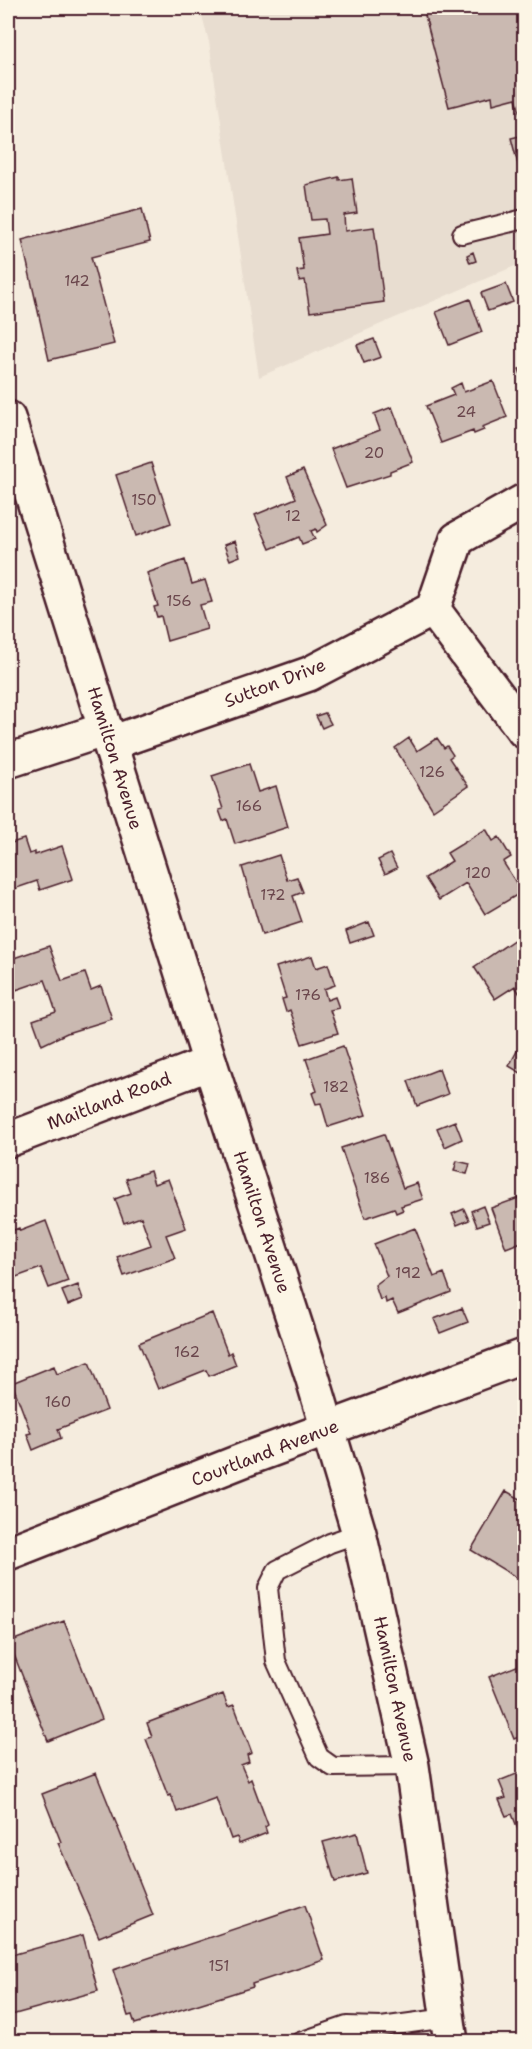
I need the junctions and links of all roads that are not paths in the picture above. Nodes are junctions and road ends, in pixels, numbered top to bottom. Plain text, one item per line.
1 (525, 219) edge
2 (462, 234) dead end
3 (8, 418) edge
4 (525, 501) edge
5 (433, 609) junction
6 (525, 731) edge
7 (108, 736) junction
8 (8, 761) edge
9 (210, 1063) junction
10 (8, 1140) edge
11 (525, 1356) edge
12 (329, 1429) junction
13 (359, 1533) junction
14 (8, 1553) edge
15 (412, 1766) junction
16 (449, 2030) edge
17 (300, 2042) edge

1 - 2 lane
3 - 7 street, Hamilton Avenue
4 - 5 street
5 - 6 street
5 - 7 street, Sutton Drive
7 - 8 street, Sutton Drive
7 - 9 street, Hamilton Avenue
9 - 10 street, Maitland Road
9 - 12 street, Hamilton Avenue
11 - 12 street, Courtland Avenue
12 - 13 street, Hamilton Avenue
12 - 14 street, Courtland Avenue
13 - 15 street, Hamilton Avenue
13 - 15 lane
15 - 16 street, Hamilton Avenue
16 - 17 lane

